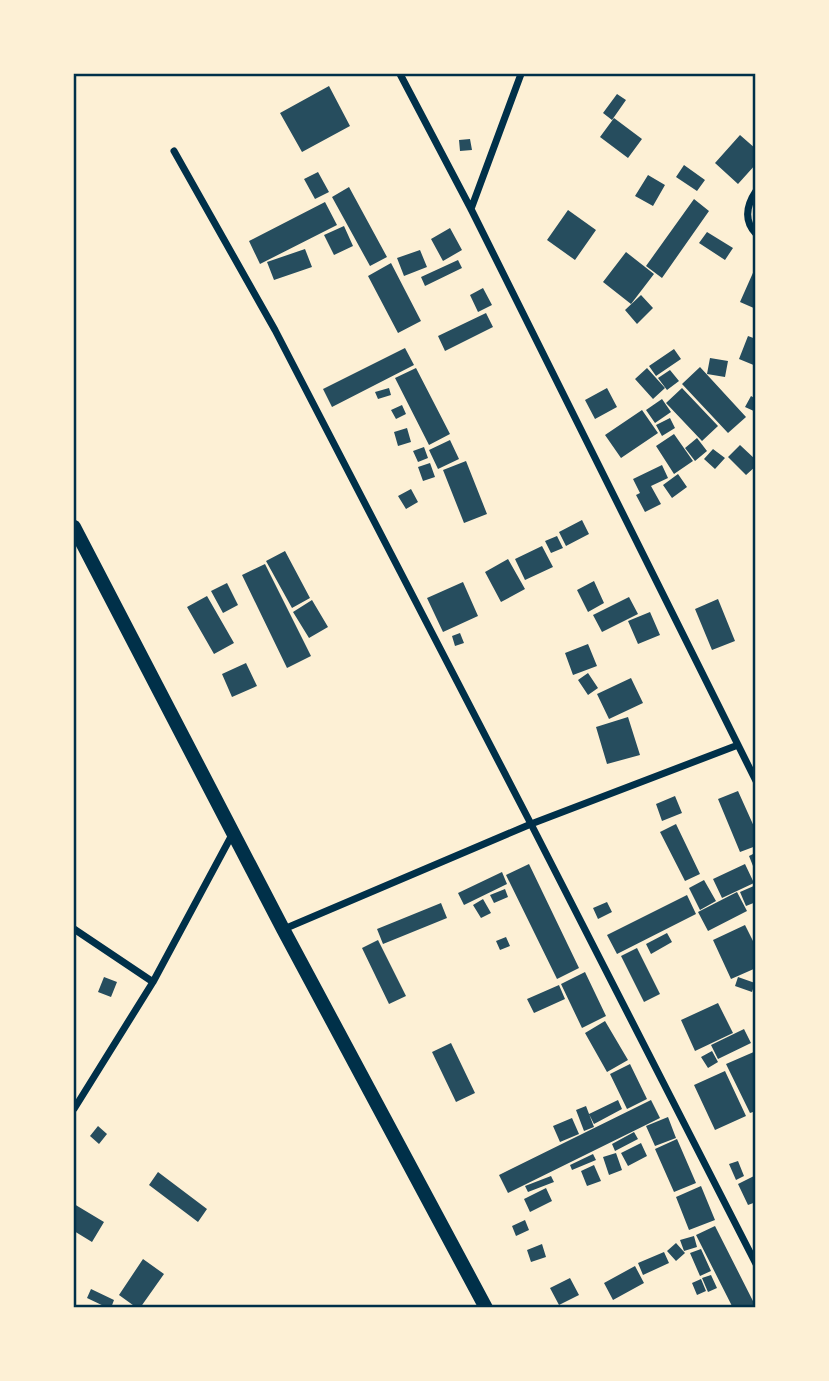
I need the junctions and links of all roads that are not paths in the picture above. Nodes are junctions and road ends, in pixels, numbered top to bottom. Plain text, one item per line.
1 (400, 74) edge
2 (521, 74) edge
3 (174, 151) dead end
4 (755, 191) edge
5 (471, 209) junction
6 (755, 234) edge
7 (74, 527) edge
8 (738, 745) junction
9 (755, 781) edge
10 (531, 824) junction
11 (233, 832) junction
12 (74, 929) edge
13 (283, 929) junction
14 (153, 982) junction
15 (74, 1109) edge
16 (755, 1264) edge
17 (486, 1307) edge

1 - 5 street
2 - 5 street
3 - 10 street
4 - 6 street
5 - 8 street
7 - 11 highway
8 - 9 street
8 - 10 street
10 - 13 street
10 - 16 street
11 - 13 highway
11 - 14 street
12 - 14 street
13 - 17 highway
14 - 15 street

